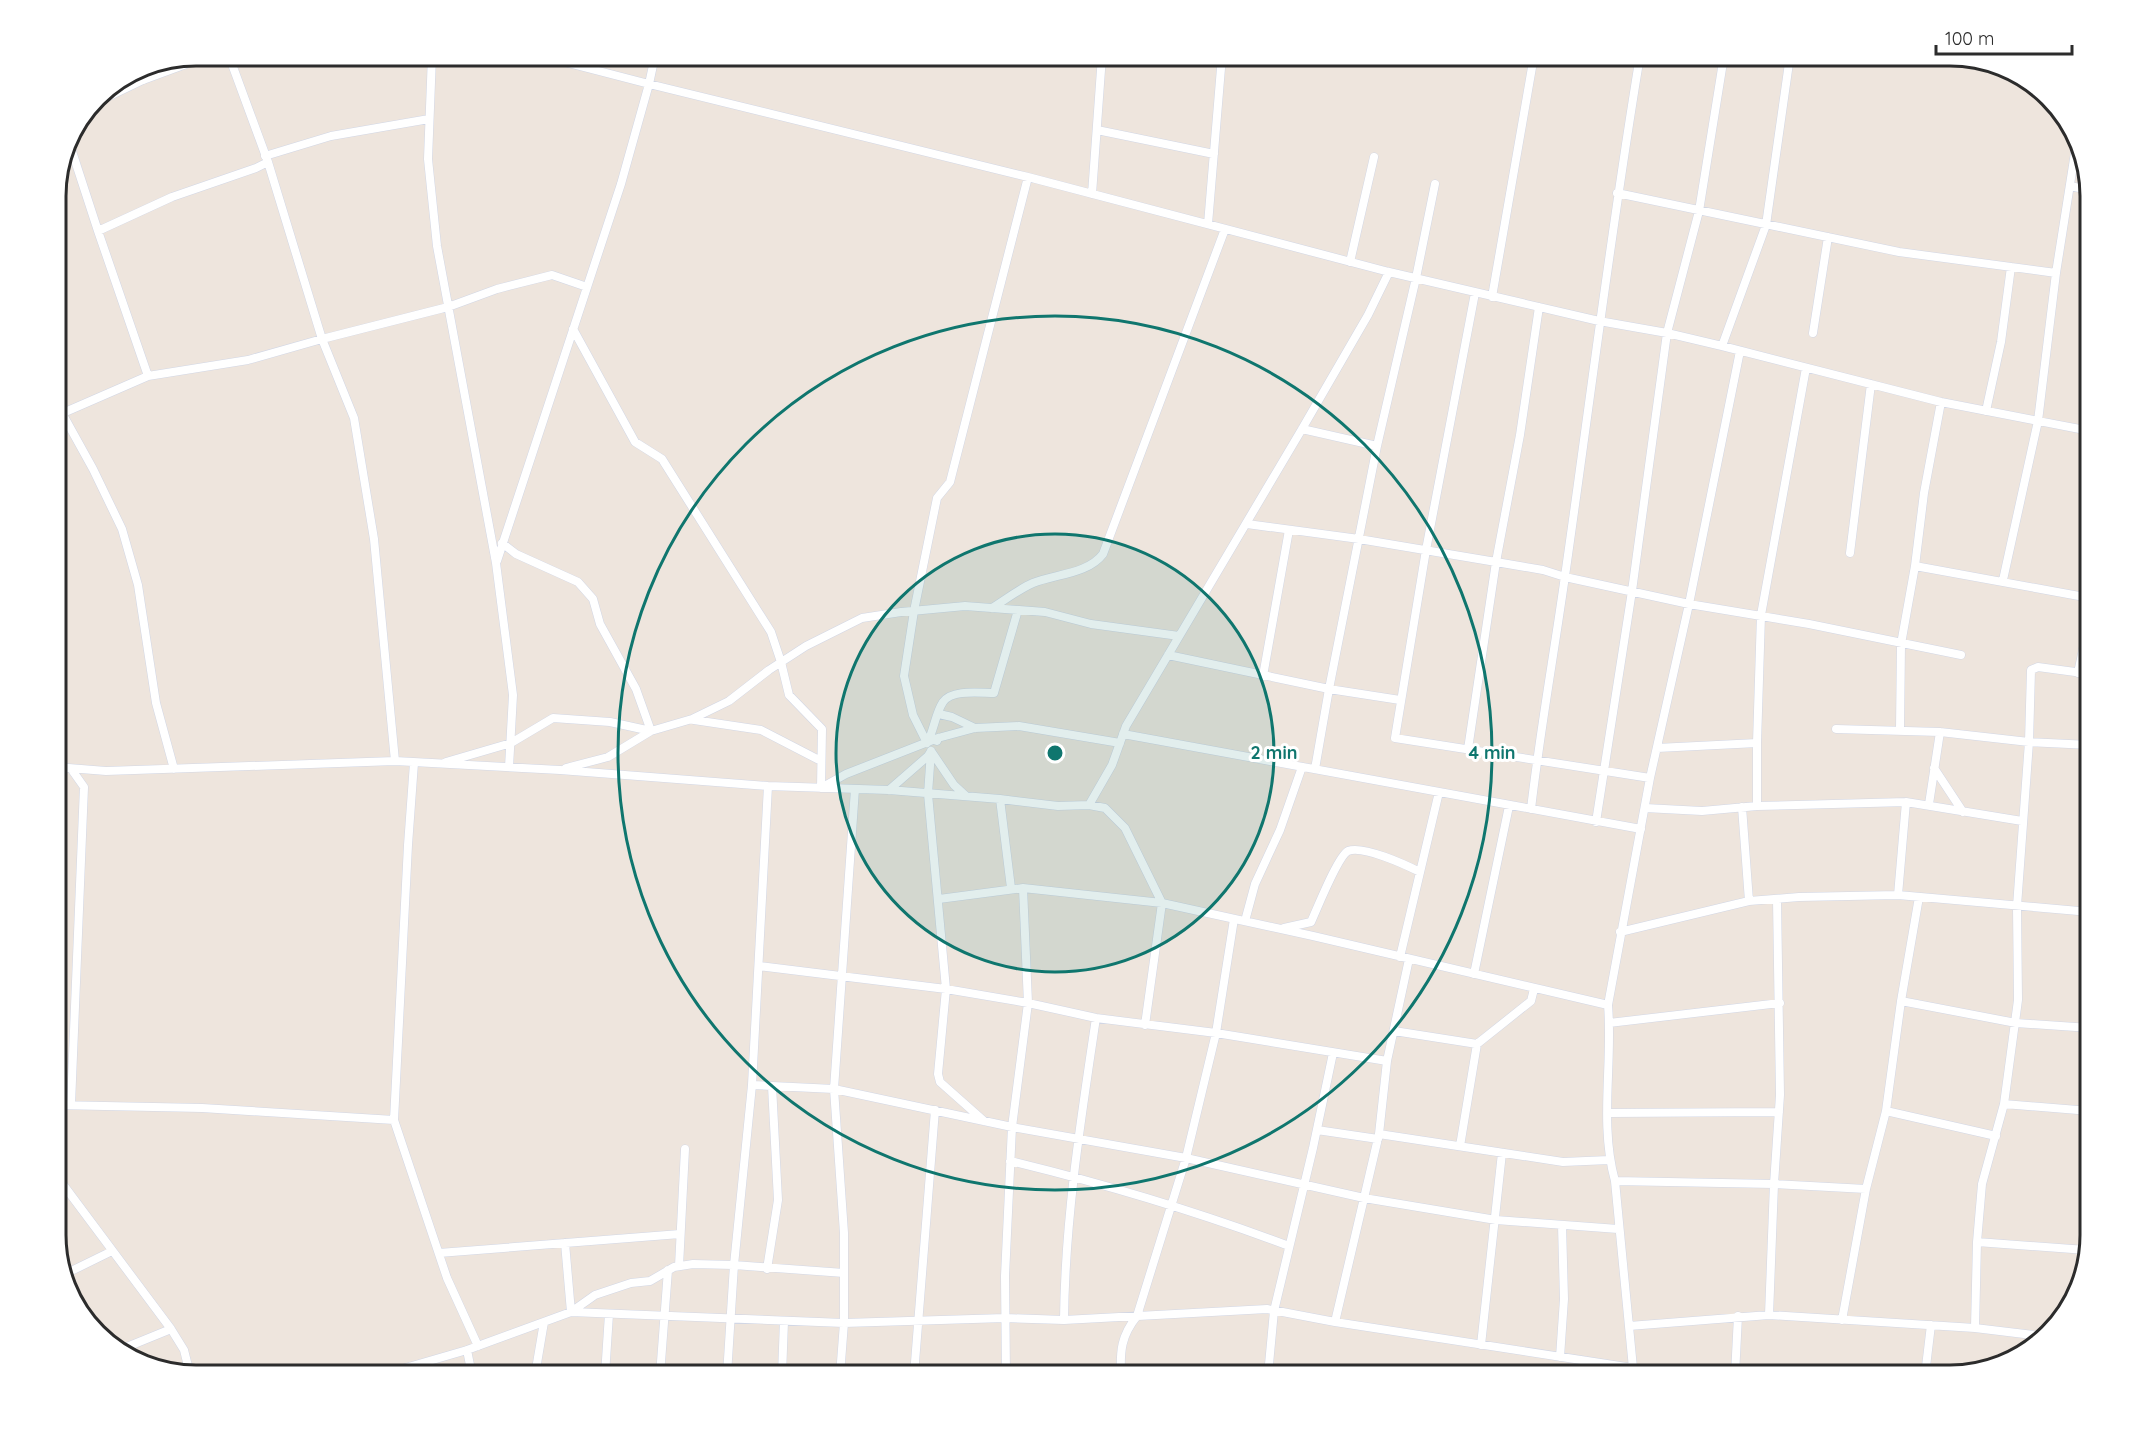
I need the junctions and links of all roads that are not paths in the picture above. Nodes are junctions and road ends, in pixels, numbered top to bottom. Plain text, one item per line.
1 (233, 66) edge
2 (432, 66) edge
3 (580, 66) edge
4 (653, 66) edge
5 (1101, 66) edge
6 (1220, 66) edge
7 (1532, 66) edge
8 (1638, 66) edge
9 (1722, 66) edge
10 (1789, 66) edge
11 (177, 67) edge
12 (142, 80) joint
13 (649, 84) junction
14 (120, 91) edge
15 (429, 119) junction
16 (1097, 130) junction
17 (73, 154) edge
18 (1214, 154) junction
19 (1374, 157) dead end
20 (267, 159) junction
21 (2075, 159) edge
22 (1028, 177) junction
23 (1435, 184) dead end
24 (2070, 186) junction
25 (2080, 188) edge
26 (1617, 193) junction
27 (1092, 194) junction
28 (1698, 211) junction
29 (1208, 224) junction
30 (1766, 225) junction
31 (1225, 229) junction
32 (98, 231) junction
33 (1828, 237) junction
34 (1350, 262) junction
35 (2011, 267) junction
36 (1389, 272) junction
37 (2056, 273) junction
38 (1416, 278) junction
39 (587, 287) junction
40 (1475, 293) junction
41 (1492, 297) junction
42 (448, 307) junction
43 (1539, 307) junction
44 (1599, 321) junction
45 (573, 329) junction
46 (1668, 333) junction
47 (1813, 333) dead end
48 (322, 339) junction
49 (1722, 346) junction
50 (1740, 351) junction
51 (1806, 368) junction
52 (148, 376) junction
53 (1871, 384) junction
54 (1941, 402) junction
55 (1986, 411) junction
56 (66, 412) edge
57 (2038, 421) junction
58 (66, 426) edge
59 (1302, 429) junction
60 (2080, 429) edge
61 (1377, 446) junction
62 (1247, 524) junction
63 (1289, 530) junction
64 (1359, 539) junction
65 (502, 543) junction
66 (1426, 550) junction
67 (1850, 553) dead end
68 (1496, 562) junction
69 (496, 563) junction
70 (1915, 566) junction
71 (1565, 577) junction
72 (2003, 580) junction
73 (1632, 591) junction
74 (2080, 596) edge
75 (1689, 604) junction
76 (991, 608) junction
77 (914, 610) junction
78 (1018, 610) junction
79 (1761, 615) junction
80 (1179, 636) junction
81 (1901, 644) junction
82 (1168, 655) junction
83 (1961, 655) dead end
84 (781, 662) junction
85 (2080, 664) edge
86 (2078, 673) joint
87 (1263, 676) junction
88 (1329, 689) junction
89 (1400, 700) junction
90 (939, 714) junction
91 (692, 719) junction
92 (975, 728) junction
93 (1836, 729) dead end
94 (1900, 729) junction
95 (651, 731) junction
96 (1940, 732) junction
97 (1123, 734) junction
98 (938, 738) junction
99 (2029, 741) junction
100 (511, 743) junction
101 (927, 743) junction
102 (1120, 743) junction
103 (1757, 743) junction
104 (2080, 745) edge
105 (1657, 748) junction
106 (1467, 749) junction
107 (931, 751) junction
108 (1536, 760) junction
109 (395, 761) junction
110 (821, 761) junction
111 (414, 763) junction
112 (438, 764) junction
113 (509, 767) junction
114 (1302, 767) junction
115 (1934, 768) junction
116 (66, 769) edge
117 (174, 769) junction
118 (1316, 769) junction
119 (72, 770) junction
120 (560, 770) junction
121 (1604, 772) junction
122 (1650, 778) junction
123 (768, 786) junction
124 (821, 788) junction
125 (855, 789) junction
126 (889, 790) junction
127 (1439, 792) junction
128 (928, 794) junction
129 (966, 796) junction
130 (1000, 799) junction
131 (1906, 802) junction
132 (1929, 804) junction
133 (1089, 805) junction
134 (1509, 806) junction
135 (1757, 806) junction
136 (1742, 807) junction
137 (1645, 808) junction
138 (1531, 809) junction
139 (1963, 812) junction
140 (2022, 821) junction
141 (1596, 822) junction
142 (1641, 829) junction
143 (1420, 872) junction
144 (1011, 888) junction
145 (1023, 888) junction
146 (1898, 895) junction
147 (1918, 897) junction
148 (939, 899) junction
149 (1777, 899) junction
150 (1749, 901) junction
151 (1162, 903) junction
152 (2017, 906) junction
153 (2080, 911) edge
154 (1234, 919) junction
155 (1245, 921) junction
156 (1281, 929) junction
157 (1620, 932) junction
158 (1400, 957) junction
159 (1409, 959) junction
160 (759, 966) junction
161 (1474, 974) junction
162 (841, 975) junction
163 (1534, 988) junction
164 (946, 989) junction
165 (1901, 1002) junction
166 (1028, 1003) junction
167 (1780, 1003) junction
168 (1608, 1005) junction
169 (1096, 1018) junction
170 (1609, 1023) junction
171 (2016, 1023) junction
172 (1145, 1025) junction
173 (2080, 1027) edge
174 (1394, 1031) junction
175 (1216, 1033) junction
176 (1477, 1044) junction
177 (1333, 1053) junction
178 (1387, 1061) junction
179 (752, 1085) junction
180 (772, 1086) junction
181 (834, 1089) junction
182 (66, 1104) edge
183 (71, 1104) junction
184 (2004, 1104) junction
185 (935, 1110) junction
186 (2080, 1110) edge
187 (1886, 1111) junction
188 (1779, 1112) junction
189 (1608, 1113) junction
190 (394, 1120) junction
191 (984, 1121) junction
192 (1012, 1127) junction
193 (1317, 1130) junction
194 (1379, 1136) junction
195 (1996, 1136) junction
196 (1078, 1139) junction
197 (1460, 1146) junction
198 (685, 1149) dead end
199 (1502, 1153) junction
200 (1186, 1158) junction
201 (1609, 1160) junction
202 (1010, 1161) junction
203 (1074, 1176) junction
204 (1615, 1181) junction
205 (1303, 1184) junction
206 (1774, 1184) junction
207 (66, 1189) edge
208 (1866, 1189) junction
209 (1364, 1198) junction
210 (1171, 1207) junction
211 (1496, 1220) junction
212 (1562, 1225) junction
213 (1618, 1229) junction
214 (681, 1234) junction
215 (1977, 1242) junction
216 (565, 1243) junction
217 (1289, 1246) junction
218 (2079, 1249) edge
219 (112, 1251) junction
220 (439, 1253) junction
221 (734, 1265) junction
222 (679, 1266) junction
223 (767, 1269) junction
224 (668, 1270) junction
225 (71, 1271) edge
226 (844, 1273) junction
227 (1274, 1311) junction
228 (571, 1312) junction
229 (609, 1314) junction
230 (1769, 1315) junction
231 (1137, 1316) junction
232 (1738, 1316) junction
233 (665, 1317) junction
234 (1005, 1318) junction
235 (731, 1319) junction
236 (1064, 1320) junction
237 (1842, 1320) junction
238 (784, 1321) junction
239 (544, 1322) junction
240 (920, 1322) junction
241 (1335, 1322) junction
242 (844, 1323) junction
243 (1931, 1325) junction
244 (1629, 1326) junction
245 (1975, 1328) junction
246 (171, 1329) junction
247 (2033, 1335) edge
248 (1481, 1345) junction
249 (129, 1346) edge
250 (478, 1346) junction
251 (467, 1350) junction
252 (1560, 1357) junction
253 (188, 1365) edge
254 (417, 1365) edge
255 (470, 1365) edge
256 (537, 1365) edge
257 (606, 1365) edge
258 (661, 1365) edge
259 (728, 1365) edge
260 (782, 1365) edge
261 (841, 1365) edge
262 (915, 1365) edge
263 (1006, 1365) edge
264 (1121, 1365) edge
265 (1269, 1365) edge
266 (1598, 1365) edge
267 (1632, 1365) edge
268 (1736, 1365) edge
269 (1926, 1365) edge

1 - 20 street
2 - 15 street
3 - 13 street
4 - 13 street
5 - 16 street
6 - 18 street
7 - 41 street
8 - 26 street
9 - 28 street
10 - 30 street
11 - 12 street
12 - 14 street
13 - 22 street
13 - 39 street
15 - 20 street
15 - 42 street
16 - 18 street
16 - 27 street
17 - 32 street
18 - 29 street
19 - 34 street
20 - 32 street
20 - 48 street
21 - 24 street
22 - 27 street
22 - 77 street
23 - 38 street
24 - 25 street
24 - 37 street
26 - 28 street
26 - 44 street
27 - 29 street
28 - 30 street
28 - 46 street
29 - 31 street
30 - 33 street
30 - 49 street
31 - 34 street
31 - 76 street
32 - 52 street
33 - 35 street
33 - 47 street
34 - 36 street
35 - 37 street
35 - 55 street
36 - 38 street
36 - 59 street
37 - 57 street
38 - 40 street
38 - 61 street
39 - 42 street
39 - 45 street
40 - 41 street
40 - 66 street
41 - 43 street
42 - 48 street
42 - 69 street
43 - 44 street
43 - 68 street
44 - 46 street
44 - 71 street
45 - 65 street
45 - 84 street
46 - 49 street
46 - 73 street
48 - 52 street
48 - 109 street
49 - 50 street
50 - 51 street
50 - 75 street
51 - 53 street
51 - 79 street
52 - 56 street
53 - 54 street
53 - 67 street
54 - 55 street
54 - 70 street
55 - 57 street
57 - 60 street
57 - 72 street
58 - 117 street
59 - 61 street
59 - 62 street
61 - 64 street
62 - 63 street
62 - 80 street
63 - 64 street
63 - 87 street
64 - 66 street
64 - 88 street
65 - 69 street
65 - 95 street
66 - 68 street
66 - 89 street
68 - 71 street
68 - 106 street
69 - 100 street
70 - 72 street
70 - 81 street
71 - 73 street
71 - 108 street
72 - 74 street
73 - 75 street
73 - 121 street
75 - 79 street
75 - 105 street
76 - 77 street
76 - 78 street
77 - 84 street
77 - 101 street
78 - 80 street
78 - 90 street
79 - 81 street
79 - 103 street
80 - 82 street
81 - 83 street
81 - 94 street
82 - 87 street
82 - 97 street
84 - 91 street
84 - 110 street
85 - 86 street
86 - 99 street
87 - 88 street
88 - 89 street
88 - 118 street
89 - 106 street
90 - 92 street
90 - 101 street
91 - 95 street
91 - 110 street
92 - 98 street
92 - 102 street
93 - 94 street
94 - 96 street
95 - 100 street
95 - 120 street
96 - 99 street
96 - 115 street
97 - 102 street
97 - 114 street
98 - 101 street
98 - 107 street
99 - 104 street
99 - 140 street
100 - 112 street
100 - 113 street
101 - 124 street
102 - 133 street
103 - 105 street
103 - 135 street
105 - 122 street
106 - 108 street
107 - 126 street
107 - 128 street
107 - 129 street
108 - 121 street
108 - 138 street
109 - 111 street
109 - 117 street
110 - 124 street
111 - 112 street
111 - 190 street
112 - 113 street
113 - 120 street
114 - 118 street
114 - 155 street
115 - 132 street
115 - 139 street
116 - 119 street
117 - 119 street
118 - 127 street
119 - 183 street
120 - 123 street
121 - 122 street
121 - 141 street
122 - 137 street
123 - 124 street
123 - 160 street
124 - 125 street
125 - 126 street
125 - 162 street
126 - 128 street
127 - 134 street
127 - 143 street
128 - 129 street
128 - 148 street
129 - 130 street
130 - 133 street
130 - 144 street
131 - 132 street
131 - 135 street
131 - 146 street
132 - 139 street
133 - 151 street
134 - 138 street
134 - 161 street
135 - 136 street
136 - 137 street
136 - 150 street
137 - 142 street
138 - 141 street
139 - 140 street
140 - 152 street
141 - 142 street
142 - 157 street
143 - 156 street
143 - 158 street
144 - 145 street
144 - 148 street
145 - 151 street
145 - 166 street
146 - 147 street
146 - 149 street
147 - 152 street
147 - 165 street
148 - 164 street
149 - 150 street
149 - 167 street
150 - 157 street
151 - 154 street
151 - 172 street
152 - 153 street
152 - 171 street
154 - 155 street
154 - 175 street
155 - 156 street
156 - 158 street
157 - 168 street
158 - 159 street
159 - 161 street
159 - 174 street
160 - 162 street
160 - 179 street
161 - 163 street
162 - 164 street
162 - 181 street
163 - 168 street
163 - 176 street
164 - 166 street
164 - 191 street
165 - 171 street
165 - 187 street
166 - 169 street
166 - 192 street
167 - 170 street
167 - 188 street
168 - 170 street
169 - 172 street
169 - 196 street
170 - 189 street
171 - 173 street
171 - 184 street
172 - 175 street
174 - 176 street
174 - 178 street
175 - 177 street
175 - 200 street
176 - 197 street
177 - 178 street
177 - 193 street
178 - 194 street
179 - 180 street
179 - 221 street
180 - 181 street
180 - 223 street
181 - 185 street
181 - 226 street
182 - 183 street
183 - 190 street
184 - 186 street
184 - 195 street
185 - 191 street
185 - 240 street
187 - 195 street
187 - 208 street
188 - 189 street
188 - 206 street
189 - 201 street
190 - 220 street
191 - 192 street
192 - 196 street
192 - 202 street
193 - 194 street
193 - 205 street
194 - 197 street
194 - 209 street
195 - 215 street
196 - 200 street
196 - 203 street
197 - 199 street
198 - 214 street
199 - 201 street
199 - 211 street
200 - 205 street
200 - 210 street
201 - 204 street
202 - 203 street
202 - 234 street
203 - 210 street
203 - 236 street
204 - 206 street
204 - 213 street
205 - 209 street
205 - 217 street
206 - 208 street
206 - 230 street
207 - 219 street
208 - 237 street
209 - 211 street
209 - 241 street
210 - 217 street
210 - 231 street
211 - 212 street
211 - 248 street
212 - 213 street
212 - 252 street
213 - 244 street
214 - 216 street
214 - 222 street
215 - 218 street
215 - 245 street
216 - 220 street
216 - 228 street
217 - 227 street
219 - 225 street
219 - 246 street
220 - 250 street
221 - 222 street
221 - 223 street
221 - 235 street
222 - 224 street
223 - 226 street
224 - 228 street
224 - 233 street
226 - 242 street
227 - 231 street
227 - 241 street
227 - 265 street
228 - 229 street
228 - 239 street
229 - 233 street
229 - 257 street
230 - 232 street
230 - 237 street
231 - 236 street
231 - 264 street
232 - 244 street
232 - 268 street
233 - 235 street
233 - 258 street
234 - 236 street
234 - 240 street
234 - 263 street
235 - 238 street
235 - 259 street
237 - 243 street
238 - 242 street
238 - 260 street
239 - 250 street
239 - 256 street
240 - 242 street
240 - 262 street
241 - 248 street
242 - 261 street
243 - 245 street
243 - 269 street
244 - 267 street
245 - 247 street
246 - 249 street
246 - 253 street
248 - 252 street
250 - 251 street
251 - 254 street
251 - 255 street
252 - 266 street

